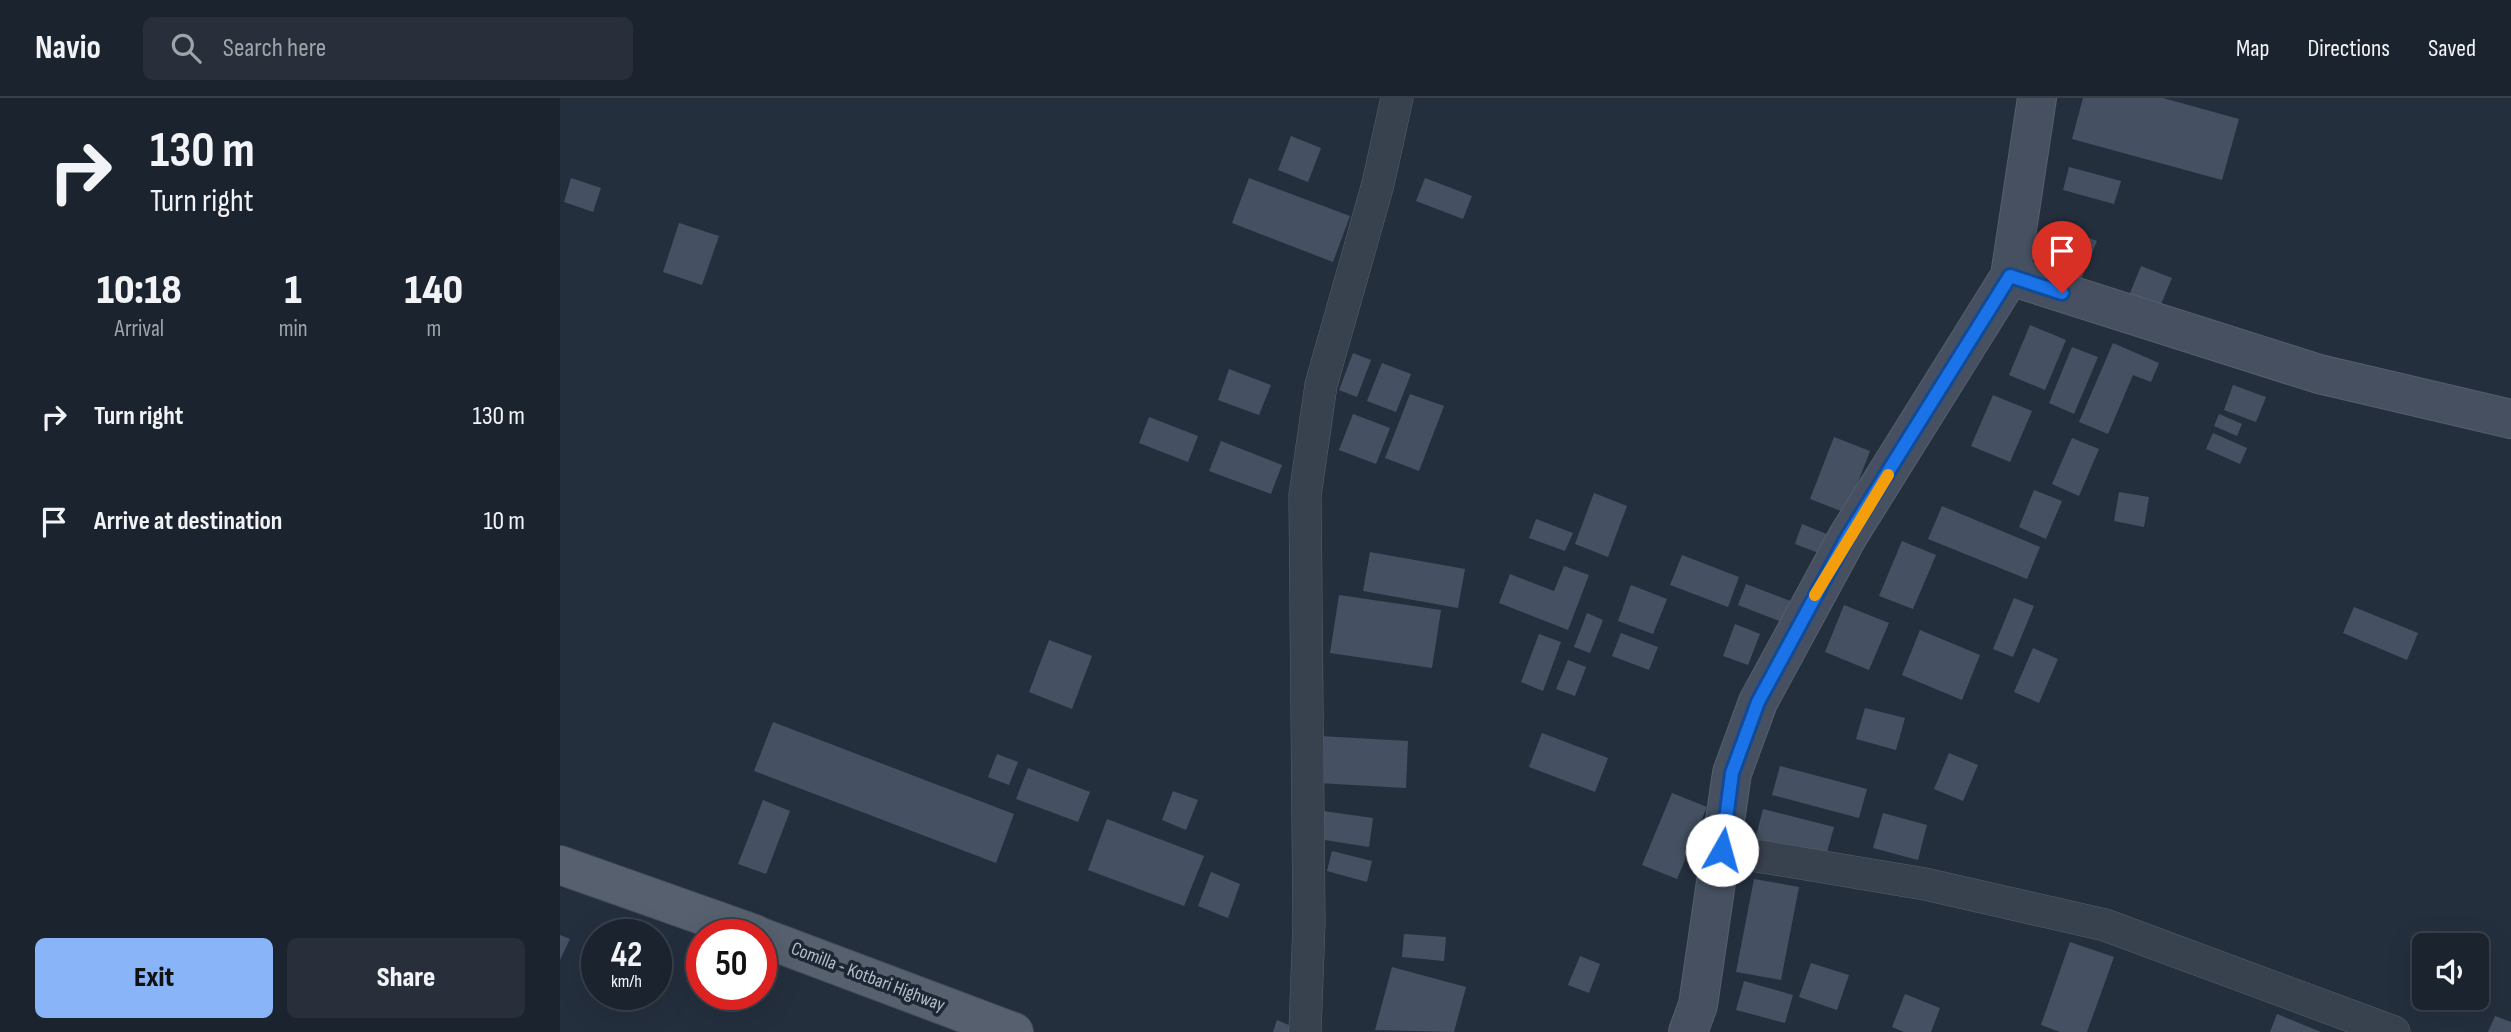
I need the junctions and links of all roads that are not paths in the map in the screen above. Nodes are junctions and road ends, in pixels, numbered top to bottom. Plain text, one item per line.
1 (1397, 98) edge
2 (2037, 98) edge
3 (2010, 276) junction
4 (2511, 419) edge
5 (1722, 850) junction
6 (560, 865) edge
7 (713, 919) edge
8 (777, 943) edge
9 (1014, 1032) edge
10 (1305, 1032) edge
11 (1688, 1032) edge
12 (2394, 1032) edge

1 - 10 street
2 - 3 main road
3 - 4 main road
3 - 5 main road
5 - 11 main road
5 - 12 street
6 - 7 main road
8 - 9 main road, Comilla - Kotbari Highway

